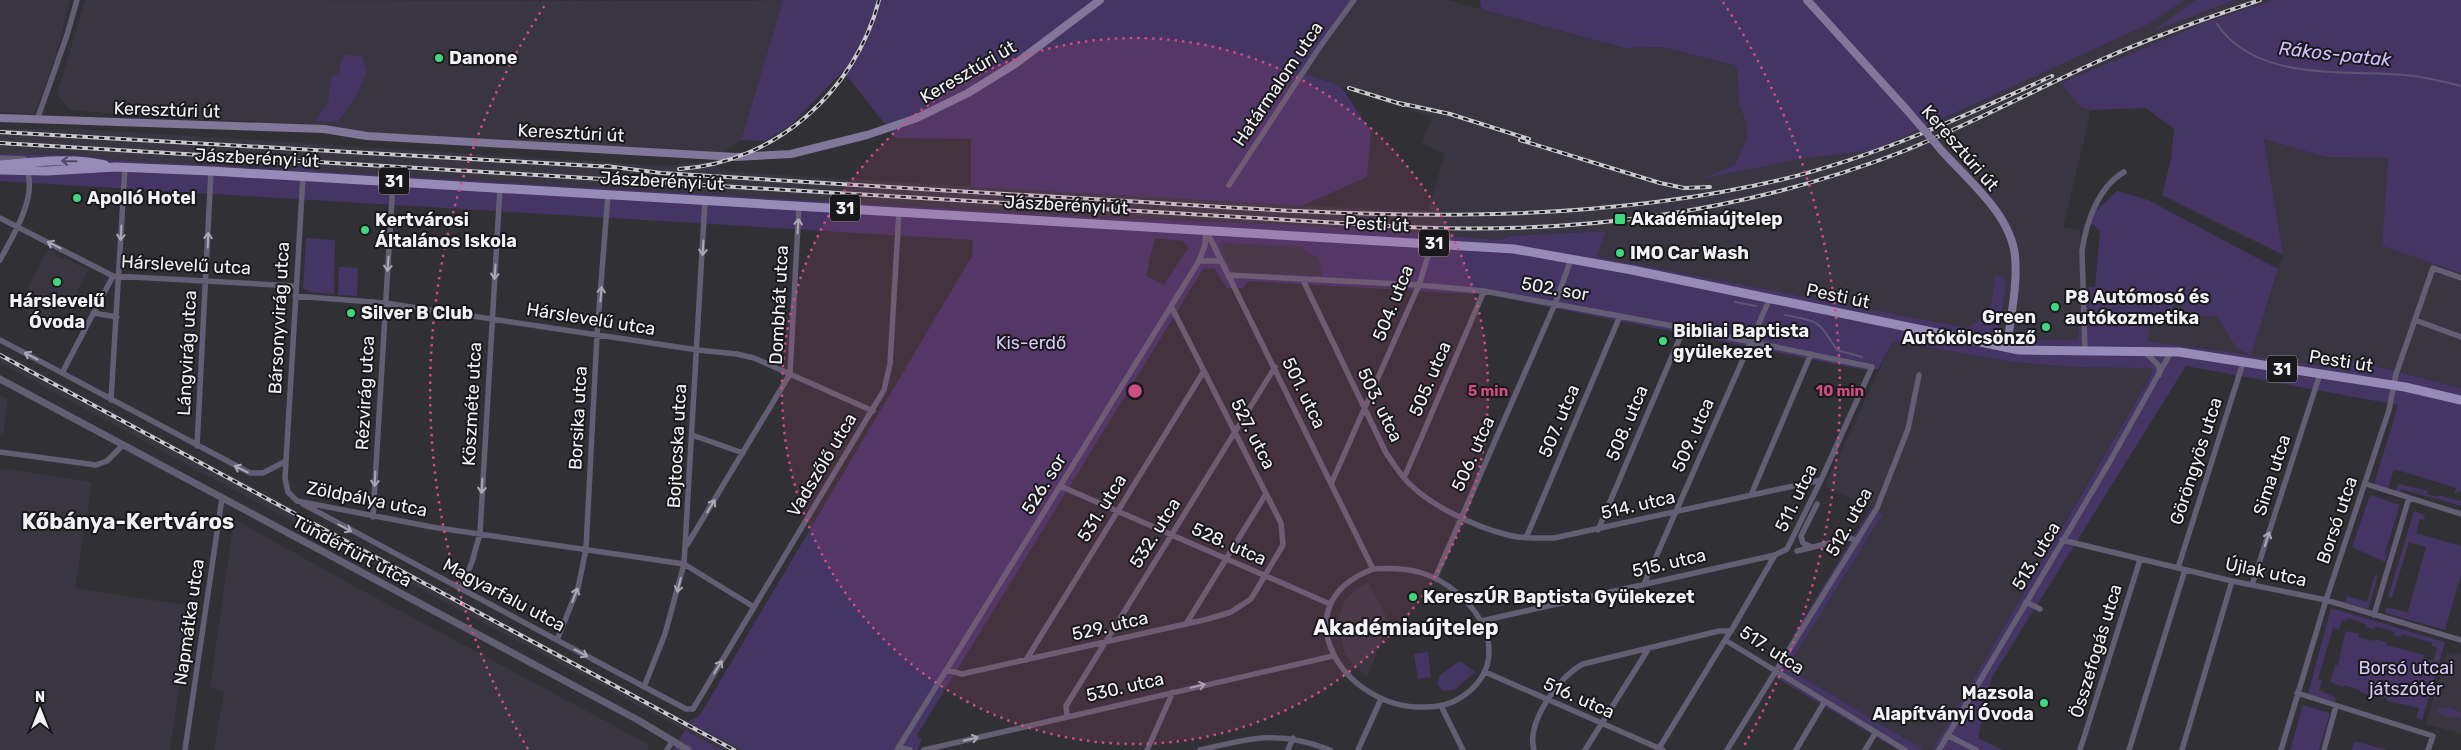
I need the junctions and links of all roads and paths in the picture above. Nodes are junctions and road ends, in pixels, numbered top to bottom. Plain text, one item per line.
1 (77, 0) edge
2 (1100, 0) edge
3 (1354, 0) edge
4 (1807, 0) edge
5 (0, 118) edge
6 (37, 120) junction
7 (0, 158) edge
8 (18, 161) junction
9 (0, 164) edge
10 (116, 167) junction
11 (125, 167) junction
12 (0, 170) edge
13 (28, 171) junction
14 (211, 171) junction
15 (2124, 172) dead end
16 (303, 176) junction
17 (393, 181) junction
18 (1229, 185) dead end
19 (500, 188) junction
20 (608, 194) junction
21 (705, 200) junction
22 (799, 205) junction
23 (899, 211) junction
24 (0, 218) edge
25 (18, 227) junction
26 (1206, 230) junction
27 (1432, 243) junction
28 (1571, 258) junction
29 (0, 260) edge
30 (1199, 261) junction
31 (1221, 261) junction
32 (1228, 276) junction
33 (116, 277) junction
34 (2461, 278) edge
35 (1303, 280) junction
36 (206, 281) junction
37 (1418, 285) junction
38 (295, 286) junction
39 (1484, 291) junction
40 (295, 296) junction
41 (1770, 298) junction
42 (385, 303) junction
43 (1554, 304) junction
44 (1171, 306) junction
45 (93, 313) junction
46 (1620, 316) junction
47 (117, 317) junction
48 (492, 318) junction
49 (2415, 320) junction
50 (1684, 328) junction
51 (598, 335) junction
52 (2461, 337) edge
53 (0, 340) edge
54 (1750, 341) junction
55 (2007, 348) junction
56 (698, 350) junction
57 (2085, 351) junction
58 (2144, 351) junction
59 (2171, 352) junction
60 (1811, 354) junction
61 (2243, 363) junction
62 (1872, 367) joint
63 (1275, 368) junction
64 (1204, 371) junction
65 (62, 373) junction
66 (790, 374) junction
67 (2320, 374) junction
68 (1919, 375) dead end
69 (2158, 377) junction
70 (0, 379) edge
71 (2394, 385) junction
72 (111, 400) junction
73 (2461, 400) edge
74 (1365, 408) junction
75 (873, 411) junction
76 (1235, 432) junction
77 (692, 435) junction
78 (123, 445) junction
79 (197, 446) junction
80 (0, 452) edge
81 (743, 453) junction
82 (286, 461) junction
83 (1404, 478) junction
84 (1822, 480) junction
85 (1332, 484) junction
86 (2366, 484) junction
87 (1060, 486) junction
88 (1266, 494) junction
89 (1751, 495) junction
90 (222, 498) junction
91 (2409, 498) junction
92 (303, 504) junction
93 (1817, 504) dead end
94 (1117, 512) junction
95 (1675, 512) junction
96 (2461, 514) edge
97 (373, 517) junction
98 (1462, 517) junction
99 (1598, 530) junction
100 (480, 533) junction
101 (1171, 535) junction
102 (1526, 538) junction
103 (1857, 540) junction
104 (2062, 540) junction
105 (686, 547) junction
106 (1812, 547) junction
107 (586, 549) junction
108 (1797, 551) dead end
109 (1775, 555) junction
110 (1225, 559) junction
111 (2140, 560) junction
112 (684, 564) junction
113 (2178, 568) junction
114 (1373, 570) junction
115 (2185, 570) junction
116 (1265, 576) junction
117 (1434, 578) junction
118 (2232, 581) junction
119 (1644, 584) junction
120 (2252, 585) junction
121 (461, 588) junction
122 (2326, 600) junction
123 (2026, 602) junction
124 (1330, 604) junction
125 (754, 607) junction
126 (2040, 609) dead end
127 (2374, 615) junction
128 (1482, 621) junction
129 (1186, 624) junction
130 (1731, 631) junction
131 (557, 640) junction
132 (1726, 640) junction
133 (2461, 640) edge
134 (1105, 642) junction
135 (1649, 648) junction
136 (1333, 656) junction
137 (1026, 660) junction
138 (947, 670) junction
139 (1776, 670) junction
140 (1485, 672) junction
141 (644, 687) junction
142 (1173, 692) junction
143 (2297, 693) junction
144 (1380, 699) junction
145 (1548, 700) junction
146 (1825, 701) junction
147 (1441, 706) junction
148 (2336, 706) junction
149 (693, 710) joint
150 (1067, 716) junction
151 (1601, 725) junction
152 (1876, 732) junction
153 (1948, 735) junction
154 (1293, 738) junction
155 (673, 740) junction
156 (1221, 748) edge
157 (898, 749) edge
158 (185, 750) edge
159 (667, 750) edge
160 (688, 750) edge
161 (910, 750) edge
162 (924, 750) edge
163 (1147, 750) edge
164 (1200, 750) edge
165 (1288, 750) edge
166 (1330, 750) edge
167 (1358, 750) edge
168 (1463, 750) edge
169 (1534, 750) edge
170 (1585, 750) edge
171 (1660, 750) edge
172 (1728, 750) edge
173 (1796, 750) edge
174 (1865, 750) edge
175 (1905, 750) edge
176 (1939, 750) edge
177 (1976, 750) edge
178 (2080, 750) edge
179 (2129, 750) edge
180 (2182, 750) edge
181 (2281, 750) edge
182 (2324, 750) edge
183 (2428, 750) edge

1 - 6 street
2 - 6 main road, Keresztúri út
3 - 18 street, Határmalom utca
4 - 55 main road, Keresztúri út, bridge
5 - 6 main road, Keresztúri út
7 - 8 street, Jászberényi út
8 - 9 main road, Jászberényi út / 31
10 -> 8 main road, Jászberényi út / 31
8 - 13 street
10 - 11 main road, Jászberényi út / 31
10 - 13 main road, Jászberényi út / 31
11 - 14 main road, Jászberényi út / 31
11 -> 33 street
12 - 13 main road, Jászberényi út / 31
13 - 25 street
14 - 16 main road, Jászberényi út / 31
36 -> 14 street, Lángvirág utca
15 - 57 street
16 - 17 main road, Jászberényi út / 31
16 - 38 street, Bársonyvirág utca
17 - 19 main road, Jászberényi út / 31
17 -> 42 street, Rézvirág utca
19 - 20 main road, Jászberényi út / 31
19 -> 48 street, Köszméte utca
20 - 21 main road, Jászberényi út / 31
51 -> 20 street, Borsika utca
21 - 22 main road, Jászberényi út / 31
21 -> 56 street, Bojtocska utca
22 - 23 main road, Jászberényi út / 31
66 -> 22 street, Dombhát utca
23 - 26 main road, Jászberényi út / 31
23 - 75 street, Vadszőlő utca
24 - 25 street, Hárslevelű utca
25 - 29 street
33 -> 25 street, Hárslevelű utca
26 - 27 main road, Pesti út / 31
26 - 30 street, 526. sor
26 - 31 street, 501. utca
27 - 28 main road, Pesti út / 31
27 - 37 street, 504. utca
28 - 41 main road, Pesti út / 31
28 - 43 street, 506. utca
30 - 31 street
30 - 44 street, 526. sor
31 - 32 street, 501. utca
32 - 35 street, 502. sor
32 - 63 street, 501. utca
33 - 36 street, Hárslevelű utca
33 - 45 street
33 - 47 street
34 - 49 street, Borsó utca
35 - 37 street, 502. sor
35 - 74 street, 503. utca
36 - 38 street, Hárslevelű utca
36 - 79 street, Lángvirág utca
37 - 39 street, 502. sor
37 - 74 street, 504. utca
38 - 40 street, Bársonyvirág utca
39 - 43 street, 502. sor
39 - 83 street, 505. utca
40 - 42 street, Hárslevelű utca
40 - 82 street, Bársonyvirág utca
41 - 54 street, 509. utca
41 - 55 main road, Pesti út / 31
42 - 48 street, Hárslevelű utca
42 -> 97 street, Rézvirág utca
43 - 46 street, 502. sor
43 - 98 street, 506. utca
44 - 64 street, 527. utca
44 - 87 street, 526. sor
45 - 47 street
45 - 65 street
46 - 50 street, 502. sor
46 - 102 street, 507. utca
47 - 72 street
48 - 51 street, Hárslevelű utca
48 -> 100 street, Köszméte utca
49 - 52 street
49 - 71 street, Borsó utca
50 - 54 street, 502. sor
50 - 99 street, 508. utca
51 - 56 street, Hárslevelű utca
51 - 107 street, Borsika utca
65 -> 53 street
54 - 60 street, 502. sor
54 - 95 street, 509. utca
55 - 57 main road, Pesti út / 31
56 - 66 street, Hárslevelű utca
56 - 77 street, Bojtocska utca
57 - 58 main road, Pesti út / 31
58 - 59 main road, Pesti út / 31
58 - 69 street
59 - 61 main road, Pesti út / 31
59 - 69 street, 513. utca
60 - 62 street, 502. sor
60 - 89 street
61 - 67 main road, Pesti út / 31
61 - 113 street, Göröngyös utca
62 - 84 street, 511. utca
63 - 76 street, 532. utca
63 - 85 street, 501. utca
64 - 76 street, 527. utca
64 - 94 street, 531. utca
65 - 72 street
66 - 75 street, Hárslevelű utca
66 - 81 street, Dombhát utca
67 - 71 main road, Pesti út / 31
120 -> 67 street, Sima utca
68 - 103 street, 512. utca
69 - 104 street, 513. utca
70 - 78 street, Tündérfürt utca
71 - 73 main road, Pesti út / 31
71 - 86 street, Borsó utca
72 - 79 street
74 - 83 street, 503. utca
74 - 85 street, 504. utca
75 - 125 street, Vadszőlő utca
76 - 88 street, 527. utca
76 - 101 street, 532. utca
77 - 81 street
77 - 105 street, Bojtocska utca
78 - 80 street
78 - 90 street, Tündérfürt utca
82 -> 79 street
105 -> 81 street, Dombhát utca
82 - 92 street, Zöldpálya utca
83 - 98 street, 503. utca
84 - 89 street, 514. utca
84 - 109 street, 511. utca
85 - 114 street, 501. utca
86 - 91 street
86 - 122 street, Borsó utca
87 - 94 street, 528. utca
87 - 138 street, 526. sor
88 - 110 street
88 - 116 street, 527. utca
89 - 95 street, 514. utca
90 - 155 street, Tündérfürt utca
90 - 158 street, Napmátka utca
91 - 96 street
91 - 127 street
92 - 97 street, Zöldpálya utca
92 -> 121 street, Magyarfalu utca
93 - 106 street, 511. utca
94 - 101 street, 528. utca
94 - 137 street, 531. utca
95 - 99 street, 514. utca
95 - 119 street, 509. utca
97 - 100 street, Zöldpálya utca
98 - 102 street, 514. utca
98 - 117 street, 506. utca
99 - 102 street, 514. utca
100 - 107 street, Zöldpálya utca
100 - 121 street, Köszméte utca
101 - 110 street, 528. utca
101 - 134 street, 532. utca
103 - 106 street
103 - 139 street, 512. utca
104 - 111 street, Újlak utca
104 - 123 street, 513. utca
105 - 112 street, Bojtocska utca
106 - 108 street
107 - 112 street, Zöldpálya utca
131 -> 107 street, Borsika utca
109 - 119 street, 515. utca
109 - 130 street, 511. utca
110 - 116 street, 528. utca
110 - 129 street
111 - 113 street, Újlak utca
111 - 178 street, Összefogás utca
112 - 125 street, Zöldpálya utca
112 -> 141 street, Bojtocska utca
113 - 115 street, Újlak utca
114 - 117 street
114 - 124 street
115 - 118 street, Újlak utca
115 - 179 street
116 - 124 street, 528. utca
116 - 129 street, 529. utca
117 - 128 street
118 - 120 street, Újlak utca
118 - 180 street
119 - 128 street, 515. utca
120 - 122 street, Újlak utca
121 - 131 street, Magyarfalu utca
122 - 127 street, Újlak utca
122 - 143 street, Borsó utca
123 - 126 street
123 - 153 street, 513. utca
124 - 136 street
149 -> 125 street, Vadszőlő utca
127 - 133 street, Újlak utca
128 - 140 street
129 - 134 street, 529. utca
130 - 132 street, 517. utca
130 - 135 street, 517. utca
131 -> 141 street, Magyarfalu utca
132 - 139 street, 517. utca
132 - 171 street
134 - 137 street, 529. utca
134 - 150 street, 532. utca
135 - 145 street, 517. utca
135 - 151 street
142 -> 136 street, 530. utca
136 - 144 street
137 - 138 street, 529. utca
138 - 157 street, 526. sor
139 - 146 street, 517. utca
139 - 172 street, 512. utca
140 - 145 street, 516. utca
140 - 147 street
141 - 149 street, Magyarfalu utca
142 - 150 street, 530. utca
142 - 163 street
143 - 148 street
143 - 181 street, Borsó utca
144 - 147 street
144 - 167 street
145 - 151 street, 516. utca
145 - 169 street, 517. utca
146 - 152 street, 517. utca
146 - 173 street
147 - 168 street
148 - 182 street
148 - 183 street
162 -> 150 street, 530. utca
151 - 170 street
151 - 171 street, 516. utca
152 - 174 street
152 - 175 street, 517. utca
153 - 176 street, 513. utca
153 - 177 street
154 - 156 street
154 - 165 street
154 - 166 street
155 - 159 street
155 - 160 street, Tündérfürt utca
156 - 164 street
157 - 161 street

